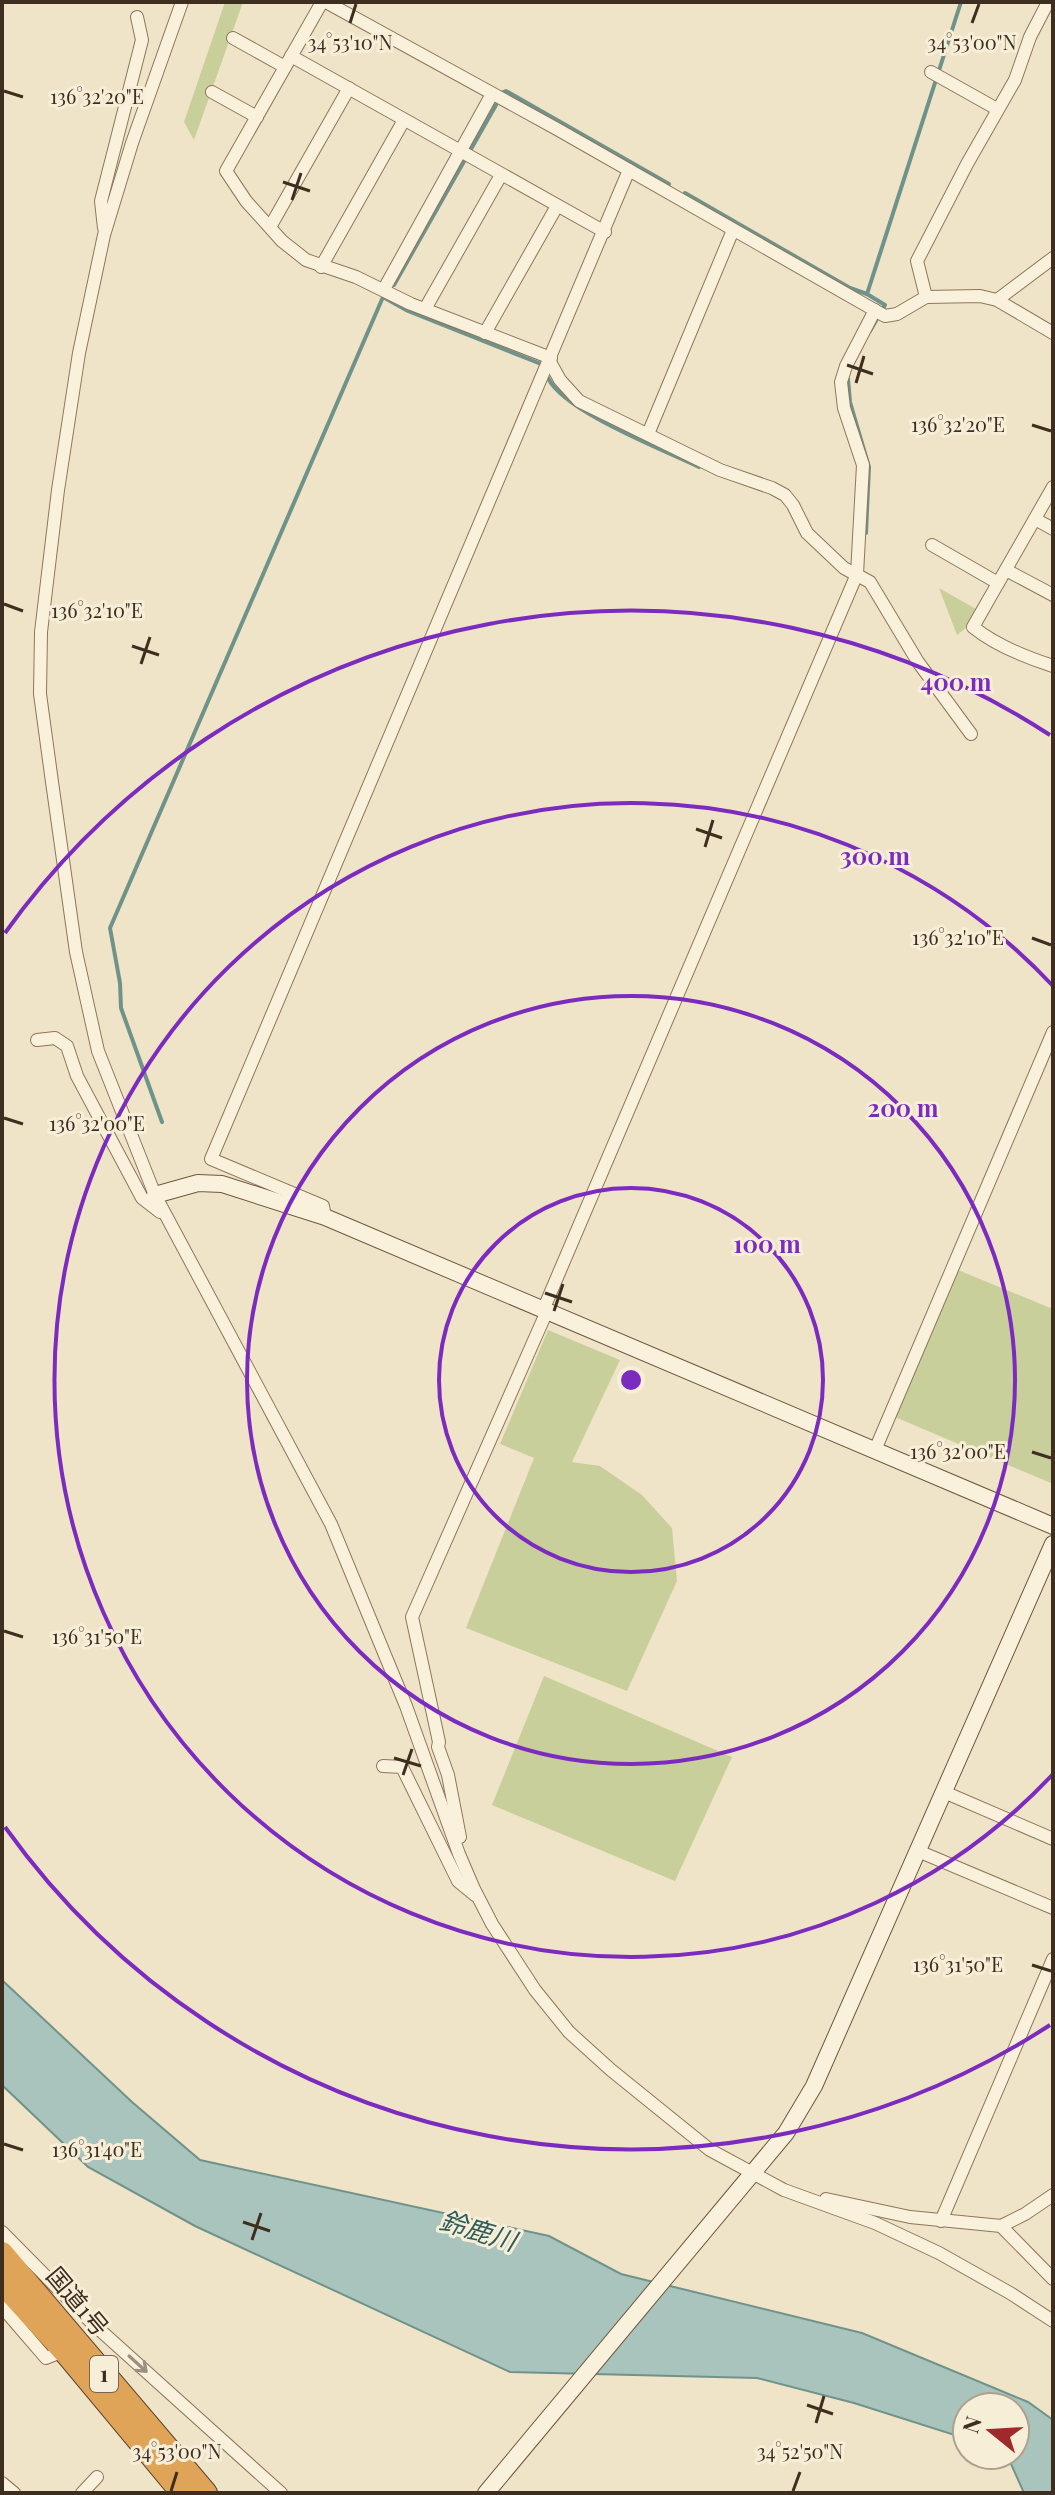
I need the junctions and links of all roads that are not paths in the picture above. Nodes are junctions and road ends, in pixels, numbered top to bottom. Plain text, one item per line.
1 (182, 2) edge
2 (324, 2) edge
3 (1048, 2) edge
4 (137, 17) dead end
5 (233, 38) dead end
6 (288, 61) junction
7 (936, 75) dead end
8 (349, 88) junction
9 (212, 92) dead end
10 (492, 94) junction
11 (997, 109) junction
12 (257, 117) junction
13 (404, 120) junction
14 (467, 155) junction
15 (629, 170) junction
16 (501, 175) junction
17 (557, 206) junction
18 (270, 227) junction
19 (733, 230) junction
20 (605, 232) junction
21 (104, 235) junction
22 (1053, 258) edge
23 (321, 267) junction
24 (384, 289) junction
25 (926, 297) junction
26 (997, 300) junction
27 (425, 309) junction
28 (880, 313) junction
29 (485, 333) junction
30 (1053, 333) edge
31 (550, 360) junction
32 (648, 434) junction
33 (1053, 487) edge
34 (1035, 519) junction
35 (1053, 529) edge
36 (932, 545) dead end
37 (1006, 570) junction
38 (857, 574) junction
39 (998, 583) junction
40 (1053, 595) edge
41 (1053, 666) edge
42 (971, 734) dead end
43 (1053, 1032) edge
44 (37, 1040) dead end
45 (155, 1195) junction
46 (166, 1216) junction
47 (325, 1217) junction
48 (545, 1310) junction
49 (875, 1450) junction
50 (1053, 1526) edge
51 (1053, 1544) edge
52 (383, 1766) dead end
53 (944, 1792) junction
54 (1053, 1839) edge
55 (918, 1851) junction
56 (459, 1854) junction
57 (478, 1897) junction
58 (1053, 1908) edge
59 (1053, 1959) edge
60 (751, 2174) junction
61 (784, 2190) junction
62 (1053, 2195) edge
63 (941, 2221) junction
64 (1001, 2226) junction
65 (2, 2232) edge
66 (2, 2253) edge
67 (1053, 2279) edge
68 (2, 2283) edge
69 (2, 2307) edge
70 (1053, 2321) edge
71 (64, 2351) junction
72 (97, 2477) dead end
73 (2, 2483) edge
74 (14, 2493) edge
75 (82, 2493) edge
76 (182, 2493) edge
77 (206, 2493) edge
78 (281, 2493) edge
79 (486, 2493) edge

1 - 21 street
2 - 6 street
2 - 10 street
3 - 11 street
4 - 21 street
5 - 6 street
6 - 8 street
6 - 12 street
7 - 11 street
8 - 13 street
8 - 18 street
9 - 12 street
10 - 14 street
10 - 15 street
11 - 25 street
12 - 18 street
13 - 14 street
13 - 23 street
14 - 16 street
14 - 24 street
15 - 19 street
15 - 20 street
16 - 17 street
16 - 27 street
17 - 20 street
17 - 29 street
18 - 23 street
19 - 28 street
19 - 32 street
20 - 31 street
21 - 45 street
22 - 26 street
23 - 24 street
24 - 27 street
25 - 26 street
25 - 28 street
26 - 30 street
27 - 29 street
28 - 38 street
29 - 31 street
31 - 32 street
31 - 47 street
32 - 38 street
33 - 34 street
34 - 35 street
34 - 37 street
36 - 39 street
37 - 39 street
37 - 40 street
38 - 42 street
38 - 48 street
39 - 41 street
43 - 49 street
44 - 46 street
45 - 46 street
45 - 47 street
46 - 56 street
47 - 48 street
48 - 49 street
48 - 56 street
49 - 50 street
51 - 53 street
52 - 57 street
53 - 54 street
53 - 55 street
55 - 58 street
55 - 60 street
56 - 57 street
57 - 60 street
59 - 63 street
60 - 61 street
60 - 79 street
61 - 63 street
61 - 70 street
62 - 64 street
63 - 64 street
64 - 67 street
65 -> 78 street
66 - 77 highway, 国道1号 / 1
68 - 71 highway, 国道1号 / 1
69 - 71 street
71 - 76 highway, 国道1号 / 1
72 - 75 street
73 - 74 street

